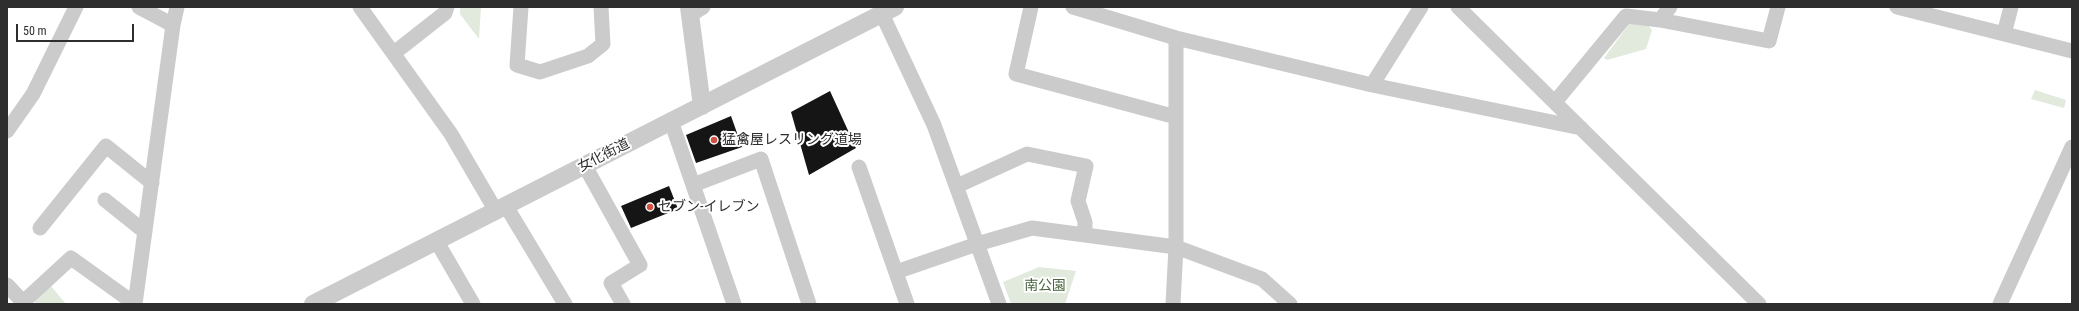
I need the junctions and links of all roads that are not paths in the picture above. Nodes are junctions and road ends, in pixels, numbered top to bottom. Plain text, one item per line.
1 (76, 7) edge
2 (139, 7) edge
3 (177, 7) edge
4 (360, 7) edge
5 (447, 7) edge
6 (521, 7) edge
7 (601, 7) edge
8 (1031, 7) edge
9 (1073, 7) edge
10 (1421, 7) edge
11 (1458, 7) edge
12 (1670, 7) edge
13 (1778, 7) edge
14 (1897, 7) edge
15 (2011, 7) edge
16 (694, 10) edge
17 (888, 11) edge
18 (1660, 20) junction
19 (173, 26) junction
20 (2004, 34) junction
21 (1176, 38) junction
22 (2072, 51) edge
23 (394, 53) junction
24 (1372, 86) junction
25 (1554, 102) junction
26 (702, 106) junction
27 (1176, 117) junction
28 (671, 121) junction
29 (1581, 128) junction
30 (7, 131) edge
31 (2072, 147) edge
32 (586, 166) junction
33 (859, 167) dead end
34 (152, 183) junction
35 (693, 185) junction
36 (957, 186) junction
37 (104, 200) dead end
38 (501, 208) junction
39 (40, 228) dead end
40 (145, 232) junction
41 (1085, 235) junction
42 (436, 242) junction
43 (977, 244) junction
44 (1176, 247) junction
45 (896, 272) junction
46 (7, 285) edge
47 (22, 303) edge
48 (316, 303) edge
49 (135, 304) edge
50 (473, 304) edge
51 (565, 304) edge
52 (623, 304) edge
53 (734, 304) edge
54 (809, 304) edge
55 (907, 304) edge
56 (999, 304) edge
57 (1174, 304) edge
58 (1290, 304) edge
59 (1759, 304) edge
60 (2002, 304) edge

1 - 30 street
2 - 19 street
3 - 19 street
4 - 23 street
5 - 23 street
6 - 7 street
8 - 27 street
9 - 21 street
10 - 24 street
11 - 25 street
12 - 18 street
13 - 18 street
14 - 20 street
15 - 20 street
16 - 26 street
17 - 26 street, 女化街道
17 - 36 street
18 - 25 street
19 - 34 street
20 - 22 street
21 - 24 street
21 - 27 street
23 - 38 street
24 - 29 street
25 - 29 street
26 - 28 street, 女化街道
27 - 44 street
28 - 32 street, 女化街道
28 - 35 street
29 - 59 street
31 - 60 street
32 - 38 street, 女化街道
32 - 52 street
33 - 45 street
34 - 39 street
34 - 40 street
35 - 53 street
35 - 54 street
36 - 41 street
36 - 43 street
37 - 40 street
38 - 42 street, 女化街道
38 - 51 street
40 - 49 street
41 - 43 street
41 - 44 street
42 - 48 street, 女化街道
42 - 50 street
43 - 45 street
43 - 56 street
44 - 57 street
44 - 58 street
45 - 55 street
46 - 47 street
47 - 49 street

